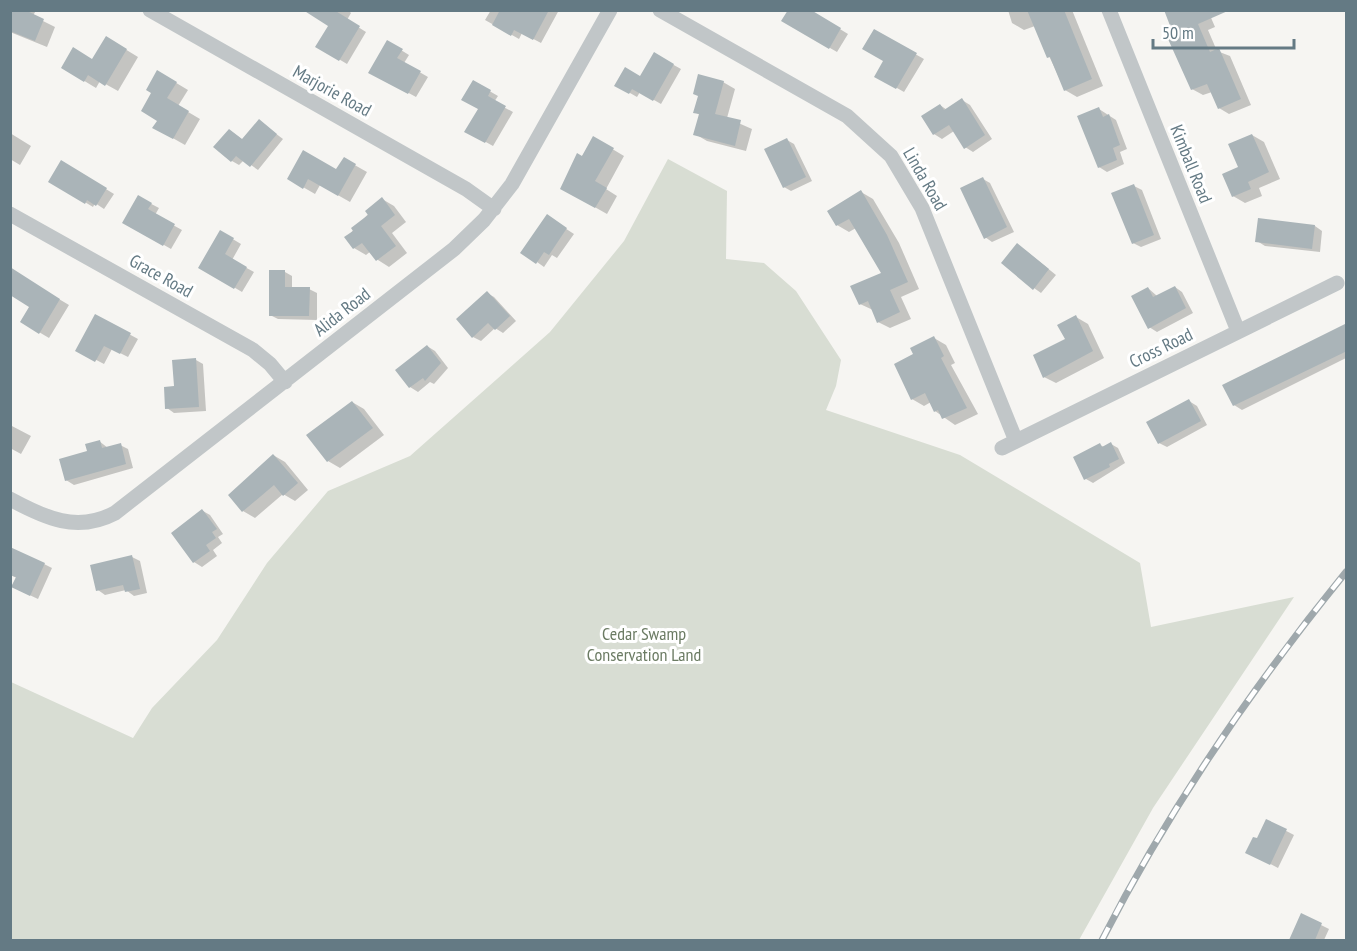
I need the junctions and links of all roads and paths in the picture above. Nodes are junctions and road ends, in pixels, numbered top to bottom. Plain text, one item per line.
1 (150, 10) edge
2 (610, 10) edge
3 (660, 10) edge
4 (1109, 10) edge
5 (494, 209) junction
6 (10, 214) edge
7 (1337, 282) dead end
8 (1238, 331) junction
9 (285, 382) junction
10 (1009, 444) joint
11 (10, 499) edge

1 - 5 street, Marjorie Road
2 - 5 street, Alida Road
3 - 10 street, Linda Road
4 - 8 street, Kimball Road
5 - 9 street, Alida Road
6 - 9 street, Grace Road
7 - 8 street, Cross Road
8 - 10 street, Cross Road
9 - 11 street, Alida Road

